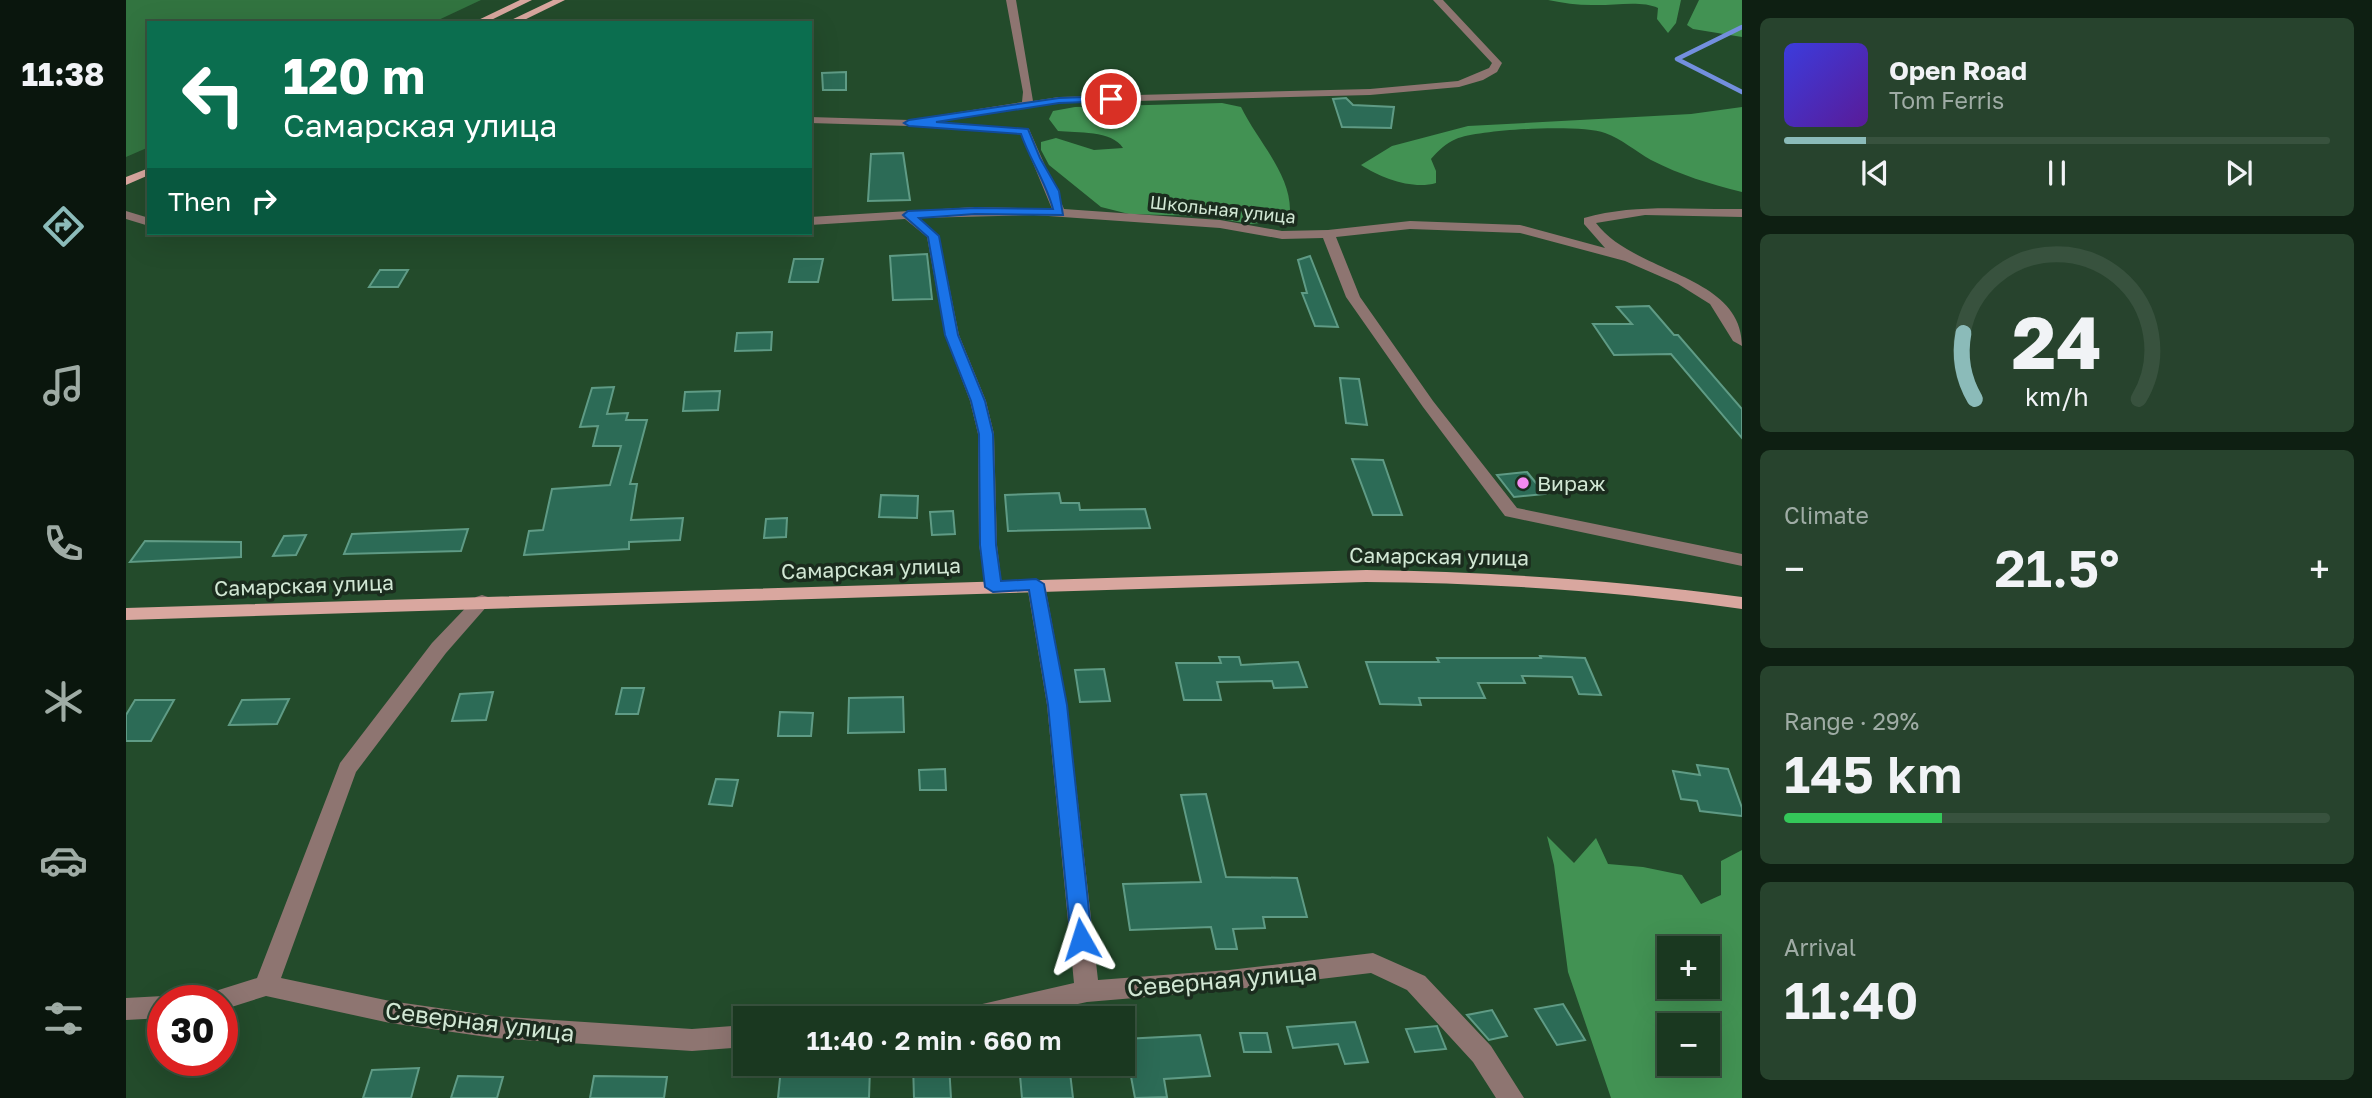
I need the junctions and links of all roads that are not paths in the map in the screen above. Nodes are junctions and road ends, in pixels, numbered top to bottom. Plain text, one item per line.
1 (527, 0) edge
2 (560, 0) edge
3 (1011, 0) edge
4 (1438, 0) edge
5 (481, 21) edge
6 (514, 21) edge
7 (1027, 106) junction
8 (812, 120) edge
9 (909, 123) junction
10 (147, 172) edge
11 (147, 180) edge
12 (126, 181) edge
13 (126, 189) edge
14 (1742, 212) edge
15 (1059, 213) junction
16 (126, 215) edge
17 (908, 215) junction
18 (147, 221) edge
19 (812, 221) edge
20 (1328, 234) junction
21 (1629, 258) junction
22 (1742, 342) edge
23 (1742, 560) edge
24 (1036, 584) junction
25 (993, 587) junction
26 (482, 601) junction
27 (1742, 603) edge
28 (126, 614) edge
29 (266, 985) junction
30 (1087, 991) junction
31 (238, 994) edge
32 (1022, 1006) edge
33 (147, 1008) edge
34 (126, 1009) edge
35 (733, 1036) edge
36 (1511, 1098) edge

1 - 5 main road
2 - 6 main road
3 - 7 street
4 - 7 street
7 - 9 street
8 - 9 street
9 - 15 street
10 - 12 main road
11 - 13 main road
14 - 21 street
15 - 17 street, Школьная улица
15 - 20 street, Школьная улица
16 - 18 street
17 - 19 street, Школьная улица
17 - 25 street
20 - 21 street, Школьная улица
20 - 23 street
21 - 22 street
24 - 25 main road, Самарская улица
24 - 27 main road, Самарская улица
24 - 30 street
25 - 26 main road, Самарская улица
26 - 28 main road, Самарская улица
26 - 29 street
29 - 31 street
29 - 35 street, Северная улица
30 - 32 street, Северная улица
30 - 36 street, Северная улица
33 - 34 street

